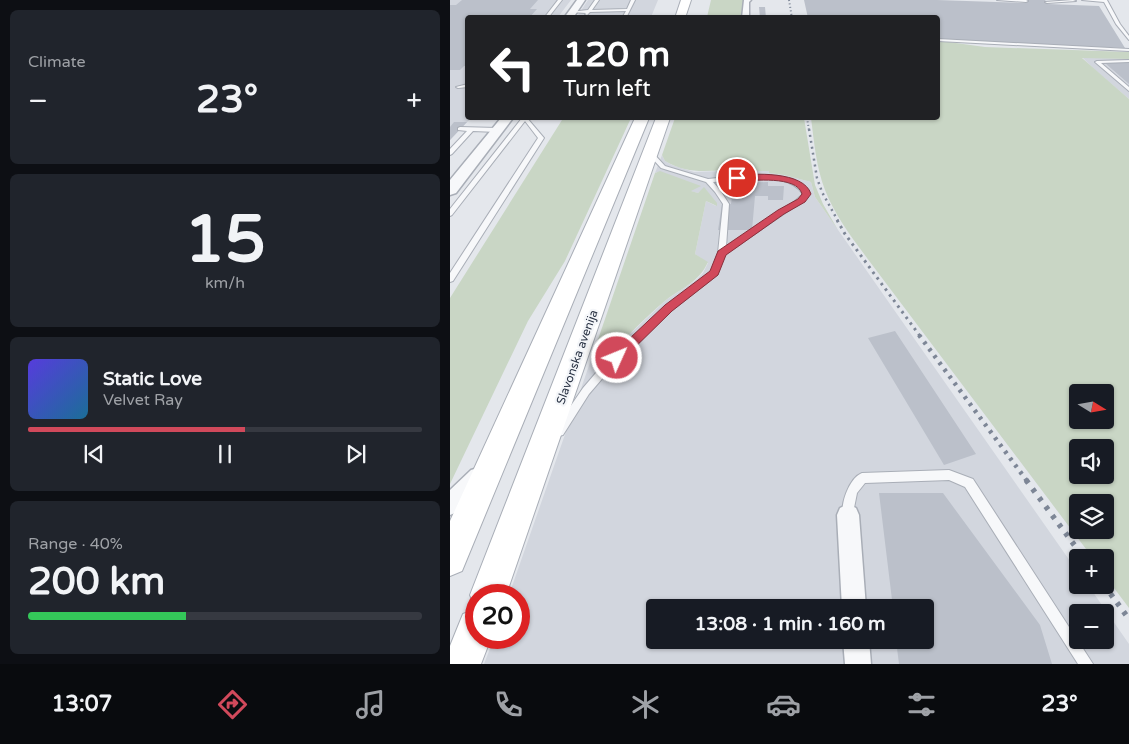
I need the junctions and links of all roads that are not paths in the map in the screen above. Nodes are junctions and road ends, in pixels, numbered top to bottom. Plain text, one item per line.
1 (560, 0) edge
2 (581, 0) edge
3 (597, 0) edge
4 (633, 0) edge
5 (686, 0) edge
6 (748, 0) edge
7 (999, 0) edge
8 (1084, 0) edge
9 (1105, 0) edge
10 (1026, 1) edge
11 (1074, 1) dead end
12 (1047, 2) dead end
13 (629, 10) junction
14 (589, 12) junction
15 (548, 15) edge
16 (570, 15) edge
17 (587, 15) edge
18 (626, 15) edge
19 (681, 15) edge
20 (746, 15) edge
21 (1118, 24) junction
22 (1123, 24) dead end
23 (1129, 39) edge
24 (940, 40) edge
25 (1129, 50) edge
26 (1129, 61) edge
27 (465, 86) edge
28 (458, 87) dead end
29 (1129, 90) edge
30 (506, 120) edge
31 (523, 120) edge
32 (527, 120) edge
33 (641, 120) edge
34 (662, 120) edge
35 (460, 129) dead end
36 (472, 129) junction
37 (497, 130) junction
38 (450, 154) edge
39 (651, 154) junction
40 (708, 182) junction
41 (450, 190) edge
42 (450, 214) edge
43 (722, 253) junction
44 (450, 279) edge
45 (541, 456) junction
46 (490, 465) junction
47 (450, 505) edge
48 (848, 515) joint
49 (450, 559) edge
50 (492, 584) edge
51 (853, 599) edge
52 (468, 649) edge
53 (857, 649) edge
54 (462, 664) edge
55 (858, 664) edge
56 (1086, 664) edge

1 - 15 lane
2 - 16 street
3 - 14 lane
4 - 13 lane
5 - 19 main road
6 - 20 street
7 - 10 lane
8 - 9 lane
9 - 21 lane
11 - 12 lane
13 - 14 lane
13 - 18 lane
14 - 16 lane
14 - 17 lane
21 - 22 lane
21 - 23 lane
24 - 25 lane
26 - 29 lane
27 - 28 lane
30 - 37 street
31 - 42 lane
32 - 44 lane
33 - 46 main road
34 - 39 main road, Slavonska avenija
35 - 36 lane
36 - 37 lane
36 - 38 lane
37 - 41 street
39 - 40 lane
39 - 45 main road, Slavonska avenija
40 - 43 lane
40 - 43 lane
43 - 45 lane
45 - 50 main road, Slavonska avenija
46 - 47 street
46 - 49 main road
48 - 51 street
48 - 56 lane
52 - 54 main road
53 - 55 street

